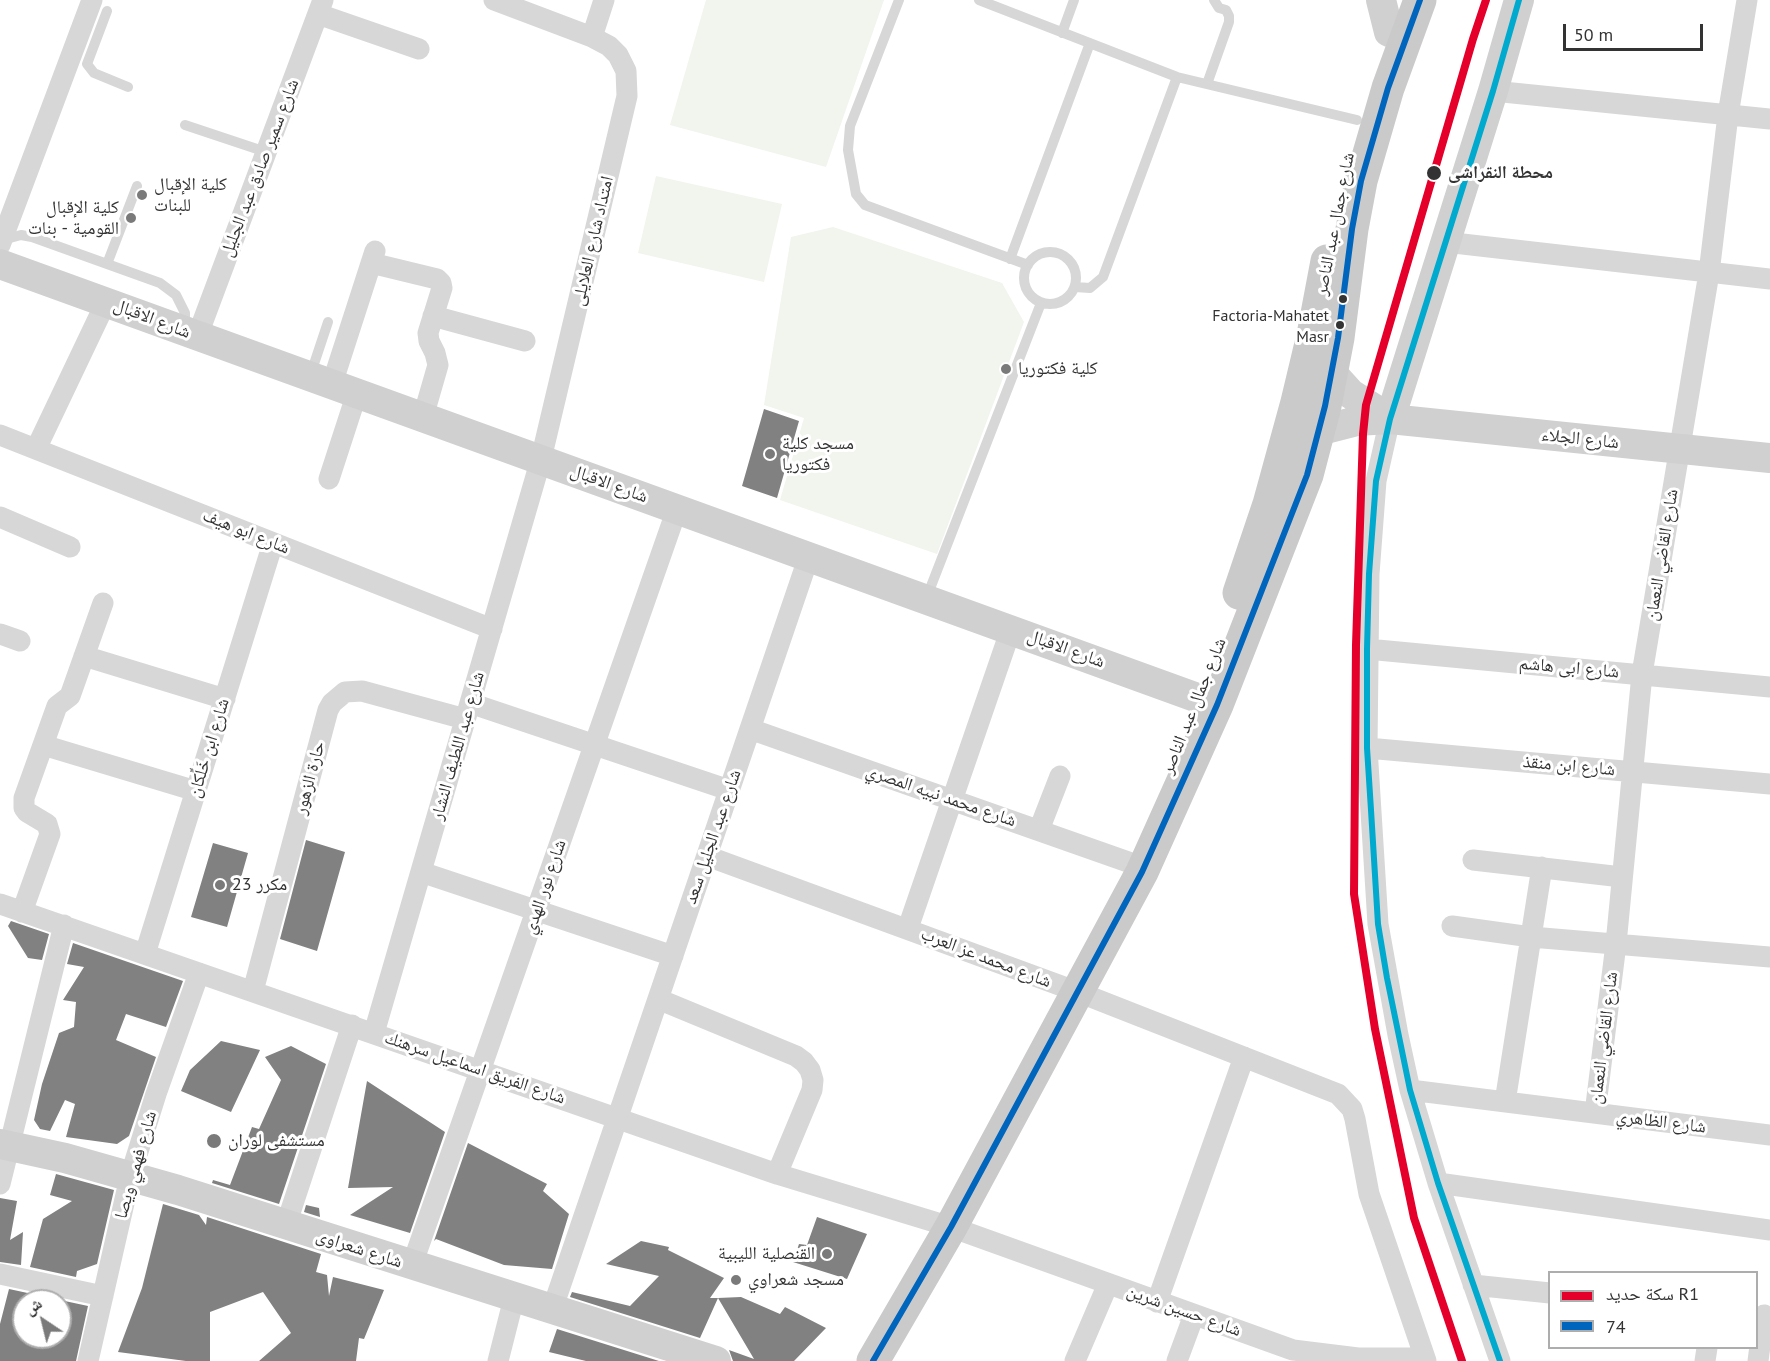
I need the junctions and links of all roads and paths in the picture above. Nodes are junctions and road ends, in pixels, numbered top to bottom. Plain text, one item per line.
1 (494, 0) edge
2 (604, 0) edge
3 (899, 0) edge
4 (979, 0) edge
5 (1074, 0) edge
6 (1214, 0) edge
7 (1382, 0) edge
8 (1400, 0) edge
9 (1420, 0) edge
10 (1519, 0) edge
11 (1747, 0) edge
12 (100, 5) edge
13 (320, 7) edge
14 (1389, 32) junction
15 (1062, 33) junction
16 (88, 37) junction
17 (592, 38) junction
18 (1090, 43) junction
19 (419, 49) dead end
20 (1177, 77) junction
21 (1207, 84) junction
22 (128, 87) dead end
23 (1493, 91) junction
24 (1728, 115) junction
25 (1770, 119) edge
26 (1357, 120) junction
27 (185, 124) dead end
28 (266, 152) junction
29 (137, 186) dead end
30 (1445, 242) junction
31 (0, 245) edge
32 (1010, 259) junction
33 (0, 264) edge
34 (107, 264) junction
35 (1028, 265) junction
36 (1709, 273) junction
37 (1770, 279) edge
38 (1075, 287) junction
39 (106, 302) junction
40 (1041, 303) junction
41 (433, 316) junction
42 (328, 322) dead end
43 (191, 334) junction
44 (1314, 335) junction
45 (525, 341) dead end
46 (1332, 373) junction
47 (333, 384) junction
48 (423, 417) junction
49 (1390, 419) junction
50 (1304, 429) junction
51 (0, 435) edge
52 (36, 449) junction
53 (1680, 449) junction
54 (1770, 458) edge
55 (542, 459) junction
56 (329, 479) dead end
57 (677, 509) junction
58 (0, 517) edge
59 (273, 543) junction
60 (70, 547) dead end
61 (809, 556) junction
62 (926, 599) junction
63 (104, 603) dead end
64 (492, 629) junction
65 (1011, 629) junction
66 (0, 634) edge
67 (20, 641) dead end
68 (1367, 649) junction
69 (84, 656) junction
70 (1642, 674) junction
71 (1770, 687) edge
72 (225, 699) junction
73 (1208, 701) junction
74 (468, 711) junction
75 (750, 729) junction
76 (43, 745) junction
77 (595, 745) junction
78 (1367, 748) junction
79 (1632, 771) junction
80 (1060, 776) dead end
81 (1770, 784) edge
82 (729, 790) junction
83 (196, 791) junction
84 (952, 800) junction
85 (1039, 830) junction
86 (707, 856) junction
87 (1473, 860) dead end
88 (1131, 863) junction
89 (1542, 867) junction
90 (421, 872) junction
91 (1622, 877) junction
92 (0, 904) edge
93 (537, 911) junction
94 (22, 912) junction
95 (64, 925) junction
96 (1452, 926) dead end
97 (908, 928) junction
98 (1531, 937) junction
99 (1616, 944) junction
100 (145, 954) junction
101 (673, 956) junction
102 (1770, 957) edge
103 (199, 973) junction
104 (1073, 990) junction
105 (253, 991) junction
106 (658, 999) junction
107 (352, 1025) junction
108 (374, 1033) junction
109 (1244, 1057) junction
110 (481, 1071) junction
111 (1410, 1090) junction
112 (1505, 1102) junction
113 (1595, 1113) junction
114 (617, 1118) junction
115 (1770, 1136) edge
116 (5, 1145) edge
117 (777, 1174) junction
118 (130, 1177) junction
119 (1438, 1183) junction
120 (0, 1184) edge
121 (943, 1225) junction
122 (286, 1226) junction
123 (1770, 1230) edge
124 (412, 1265) junction
125 (0, 1274) edge
126 (1108, 1284) junction
127 (1473, 1285) junction
128 (1548, 1293) edge
129 (103, 1296) junction
130 (514, 1298) junction
131 (1157, 1302) junction
132 (552, 1310) junction
133 (1194, 1315) junction
134 (1764, 1315) edge
135 (1425, 1360) edge
136 (88, 1361) edge
137 (498, 1361) edge
138 (716, 1361) edge
139 (857, 1361) edge
140 (873, 1361) edge
141 (1076, 1361) edge
142 (1177, 1361) edge
143 (1501, 1361) edge
144 (1758, 1361) edge

1 - 17 street, امتداد شارع العلايلى
2 - 17 street
3 - 32 lane
4 - 15 lane
5 - 15 lane
6 - 21 lane
7 - 14 street
8 - 14 main road, شارع جمال عبد الناصر
9 - 46 main road, شارع جمال عبد الناصر
10 - 23 street
11 - 24 street, شارع القاضي النعمان
12 - 16 street
13 - 19 street
13 - 28 street, شارع سمير صادق عبد الجليل
14 - 26 main road, شارع جمال عبد الناصر
15 - 18 lane
16 - 22 lane
16 - 31 street
17 - 55 street, امتداد شارع العلايلى
18 - 20 lane
18 - 32 lane
20 - 21 lane
20 - 38 lane
21 - 26 lane
23 - 24 street
23 - 30 street
24 - 25 street
24 - 36 street, شارع القاضي النعمان
26 - 44 main road, شارع جمال عبد الناصر
27 - 28 lane
28 - 43 street, شارع سمير صادق عبد الجليل
29 - 34 lane
30 - 36 street
30 - 49 street
31 - 34 lane
32 - 35 lane
33 - 39 street, شارع الاقبال
34 - 43 lane
35 - 38 lane
35 - 40 lane
36 - 37 street
36 - 53 street, شارع القاضي النعمان
38 - 40 lane
39 - 43 street, شارع الاقبال
39 - 52 street
40 - 62 lane
41 - 45 street
41 - 47 street
41 - 48 street
42 - 47 lane
43 - 47 street, شارع الاقبال
44 - 46 street, شارع الجلاء
44 - 50 main road, شارع جمال عبد الناصر
46 - 49 street, شارع الجلاء
46 - 50 main road, شارع جمال عبد الناصر
47 - 48 street, شارع الاقبال
47 - 56 street
48 - 55 street, شارع الاقبال
49 - 50 street, شارع الجلاء
49 - 53 street, شارع الجلاء
49 - 68 street
50 - 73 main road, شارع جمال عبد الناصر
51 - 52 street, شارع ابو هيف
52 - 59 street, شارع ابو هيف
53 - 54 street, شارع الجلاء
53 - 70 street, شارع القاضي النعمان
55 - 57 street, شارع الاقبال
55 - 64 street, شارع عبد اللطيف النشار
57 - 61 street, شارع الاقبال
57 - 77 street, شارع نور الهدي
58 - 60 street
59 - 64 street, شارع ابو هيف
59 - 72 street, شارع ابن خَلِّكان
61 - 62 street, شارع الاقبال
61 - 75 street, شارع عبد الجليل سعد
62 - 65 street, شارع الاقبال
63 - 69 street
64 - 74 street, شارع عبد اللطيف النشار
65 - 73 street, شارع الاقبال
65 - 84 street
66 - 67 street
68 - 70 street, شارع ابى هاشم
68 - 78 street
69 - 72 street
69 - 76 street
70 - 71 street, شارع ابى هاشم
70 - 79 street, شارع القاضي النعمان
72 - 83 street, شارع ابن خَلِّكان
73 - 88 main road, شارع جمال عبد الناصر
73 - 104 main road, شارع جمال عبد الناصر
74 - 77 street, حارة الزهور
74 - 90 street, شارع عبد اللطيف النشار
74 - 105 street, حارة الزهور
75 - 82 street, شارع عبد الجليل سعد
75 - 84 street, شارع محمد نبيه المصري
76 - 83 street
76 - 94 street
77 - 82 street, حارة الزهور
77 - 93 street, شارع نور الهدي
78 - 79 street, شارع ابن منقذ
78 - 111 street
79 - 81 street, شارع ابن منقذ
79 - 91 street, شارع القاضي النعمان
80 - 85 street
82 - 86 street, شارع عبد الجليل سعد
83 - 100 street, شارع ابن خَلِّكان
84 - 85 street, شارع محمد نبيه المصري
84 - 97 street
85 - 88 street, شارع محمد نبيه المصري
86 - 97 street, شارع محمد عز العرب
86 - 101 street, شارع عبد الجليل سعد
87 - 89 street
88 - 104 main road, شارع جمال عبد الناصر
89 - 91 street
89 - 98 street
90 - 93 street
90 - 108 street, شارع عبد اللطيف النشار
91 - 99 street, شارع القاضي النعمان
92 - 94 street, شارع الفريق اسماعيل سرهنك
93 - 101 street
93 - 110 street, شارع نور الهدي
94 - 95 street, شارع الفريق اسماعيل سرهنك
95 - 100 street, شارع الفريق اسماعيل سرهنك
95 - 116 street
96 - 98 street
97 - 104 street, شارع محمد عز العرب
98 - 99 street
98 - 112 street
99 - 102 street
99 - 113 street, شارع القاضي النعمان
100 - 103 street, شارع الفريق اسماعيل سرهنك
101 - 106 street, شارع عبد الجليل سعد
103 - 105 street, شارع الفريق اسماعيل سرهنك
103 - 118 street, شارع فهمي ويصا
104 - 109 street, شارع محمد عز العرب
104 - 121 main road, شارع جمال عبد الناصر
105 - 107 street, شارع الفريق اسماعيل سرهنك
106 - 114 street, شارع عبد الجليل سعد
106 - 117 street
107 - 108 street, شارع الفريق اسماعيل سرهنك
107 - 122 street
108 - 110 street, شارع الفريق اسماعيل سرهنك
109 - 131 street
109 - 135 street, شارع محمد عز العرب
110 - 114 street, شارع الفريق اسماعيل سرهنك
110 - 124 street, شارع نور الهدي
111 - 112 street, شارع الظاهري
111 - 119 street
112 - 113 street, شارع الظاهري
113 - 115 street, شارع الظاهري
114 - 117 street, شارع الفريق اسماعيل سرهنك
114 - 132 street, شارع عبد الجليل سعد
116 - 118 street, شارع شعراوى
116 - 120 street
117 - 121 street, شارع الفريق اسماعيل سرهنك
118 - 122 street, شارع شعراوى
118 - 129 street, شارع فهمي ويصا
119 - 123 street
119 - 127 street
121 - 126 street, شارع حسين شرين
121 - 139 main road, شارع جمال عبد الناصر
121 - 140 main road, شارع جمال عبد الناصر
122 - 124 street, شارع شعراوى
124 - 130 street, شارع شعراوى
125 - 129 street
126 - 131 street, شارع حسين شرين
126 - 141 street
127 - 128 street
127 - 143 street
129 - 136 street, شارع فهمي ويصا
130 - 132 street, شارع شعراوى
130 - 137 street
131 - 133 street, شارع حسين شرين
132 - 138 street, شارع شعراوى
133 - 135 street, شارع حسين شرين
133 - 142 street
134 - 144 street

